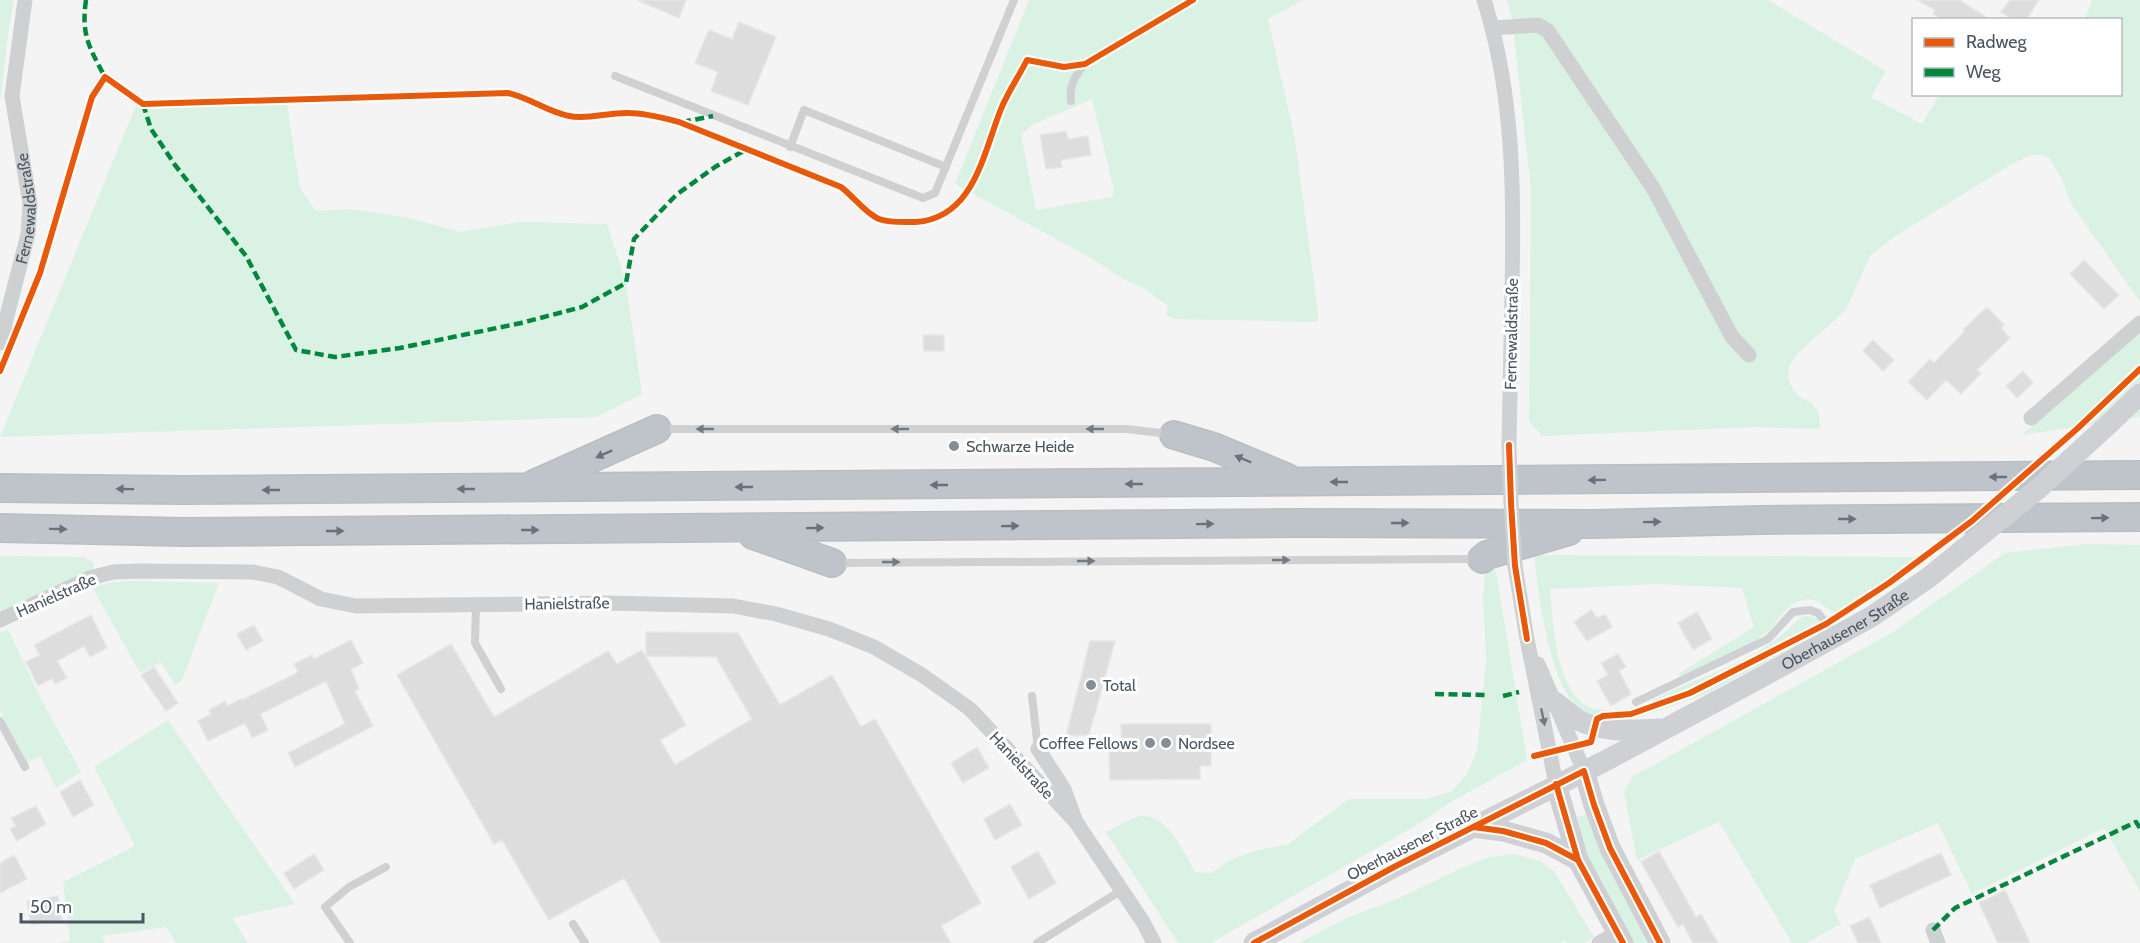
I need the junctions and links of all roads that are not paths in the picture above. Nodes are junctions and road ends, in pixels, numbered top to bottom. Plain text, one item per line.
1 (25, 0) edge
2 (1014, 0) edge
3 (1192, 0) edge
4 (1484, 0) edge
5 (1493, 28) junction
6 (615, 76) dead end
7 (1071, 101) dead end
8 (790, 147) junction
9 (946, 166) junction
10 (2140, 323) edge
11 (0, 343) edge
12 (1749, 355) dead end
13 (2140, 394) edge
14 (2031, 418) dead end
15 (657, 429) joint
16 (1174, 435) joint
17 (2140, 476) edge
18 (1297, 482) junction
19 (0, 488) edge
20 (525, 488) junction
21 (2140, 517) edge
22 (1593, 524) junction
23 (0, 528) edge
24 (735, 528) junction
25 (1482, 559) joint
26 (832, 563) joint
27 (476, 604) junction
28 (0, 620) edge
29 (1836, 636) junction
30 (1527, 639) junction
31 (501, 689) dead end
32 (1032, 696) dead end
33 (1555, 702) junction
34 (1636, 702) dead end
35 (0, 721) edge
36 (1665, 729) junction
37 (1038, 749) joint
38 (24, 767) dead end
39 (1584, 771) junction
40 (1556, 784) junction
41 (1076, 822) junction
42 (1473, 827) junction
43 (1578, 860) junction
44 (386, 867) dead end
45 (1122, 890) junction
46 (573, 924) dead end
47 (1613, 940) edge
48 (350, 943) edge
49 (585, 943) edge
50 (1037, 943) edge
51 (1154, 943) edge
52 (1254, 943) edge
53 (1660, 943) edge

1 - 11 street, Fernewaldstraße
2 - 9 lane
3 - 7 lane
4 - 5 street, Fernewaldstraße
5 - 12 street
5 - 30 street, Fernewaldstraße, bridge
6 - 8 lane
8 - 9 lane
8 - 9 lane
10 - 14 street
13 - 29 main road, Oberhausener Straße, bridge
16 -> 15 lane
15 -> 20 highway
18 -> 16 highway
17 -> 18 highway
18 -> 20 highway
20 -> 19 highway
22 -> 21 highway
24 -> 22 highway
22 - 25 highway
23 -> 24 highway
24 - 26 highway
26 -> 25 lane
27 - 28 street, Hanielstraße
27 - 31 lane
27 - 41 street, Hanielstraße
29 - 34 lane
29 - 36 main road, Oberhausener Straße
30 - 33 street, Fernewaldstraße
30 -> 40 street, Fernewaldstraße
32 - 37 lane
33 - 36 main road, Fernewaldstraße
33 - 39 street, Fernewaldstraße
35 - 38 lane
36 - 39 main road, Oberhausener Straße
37 - 41 street, Hanielstraße
39 - 40 main road, Oberhausener Straße
39 - 53 main road
40 - 42 main road, Oberhausener Straße
40 - 43 main road
41 - 45 street, Hanielstraße
42 - 43 main road
42 - 52 main road, Oberhausener Straße
43 - 47 main road
44 - 48 lane
45 - 50 lane
45 - 51 street, Hanielstraße
46 - 49 lane

